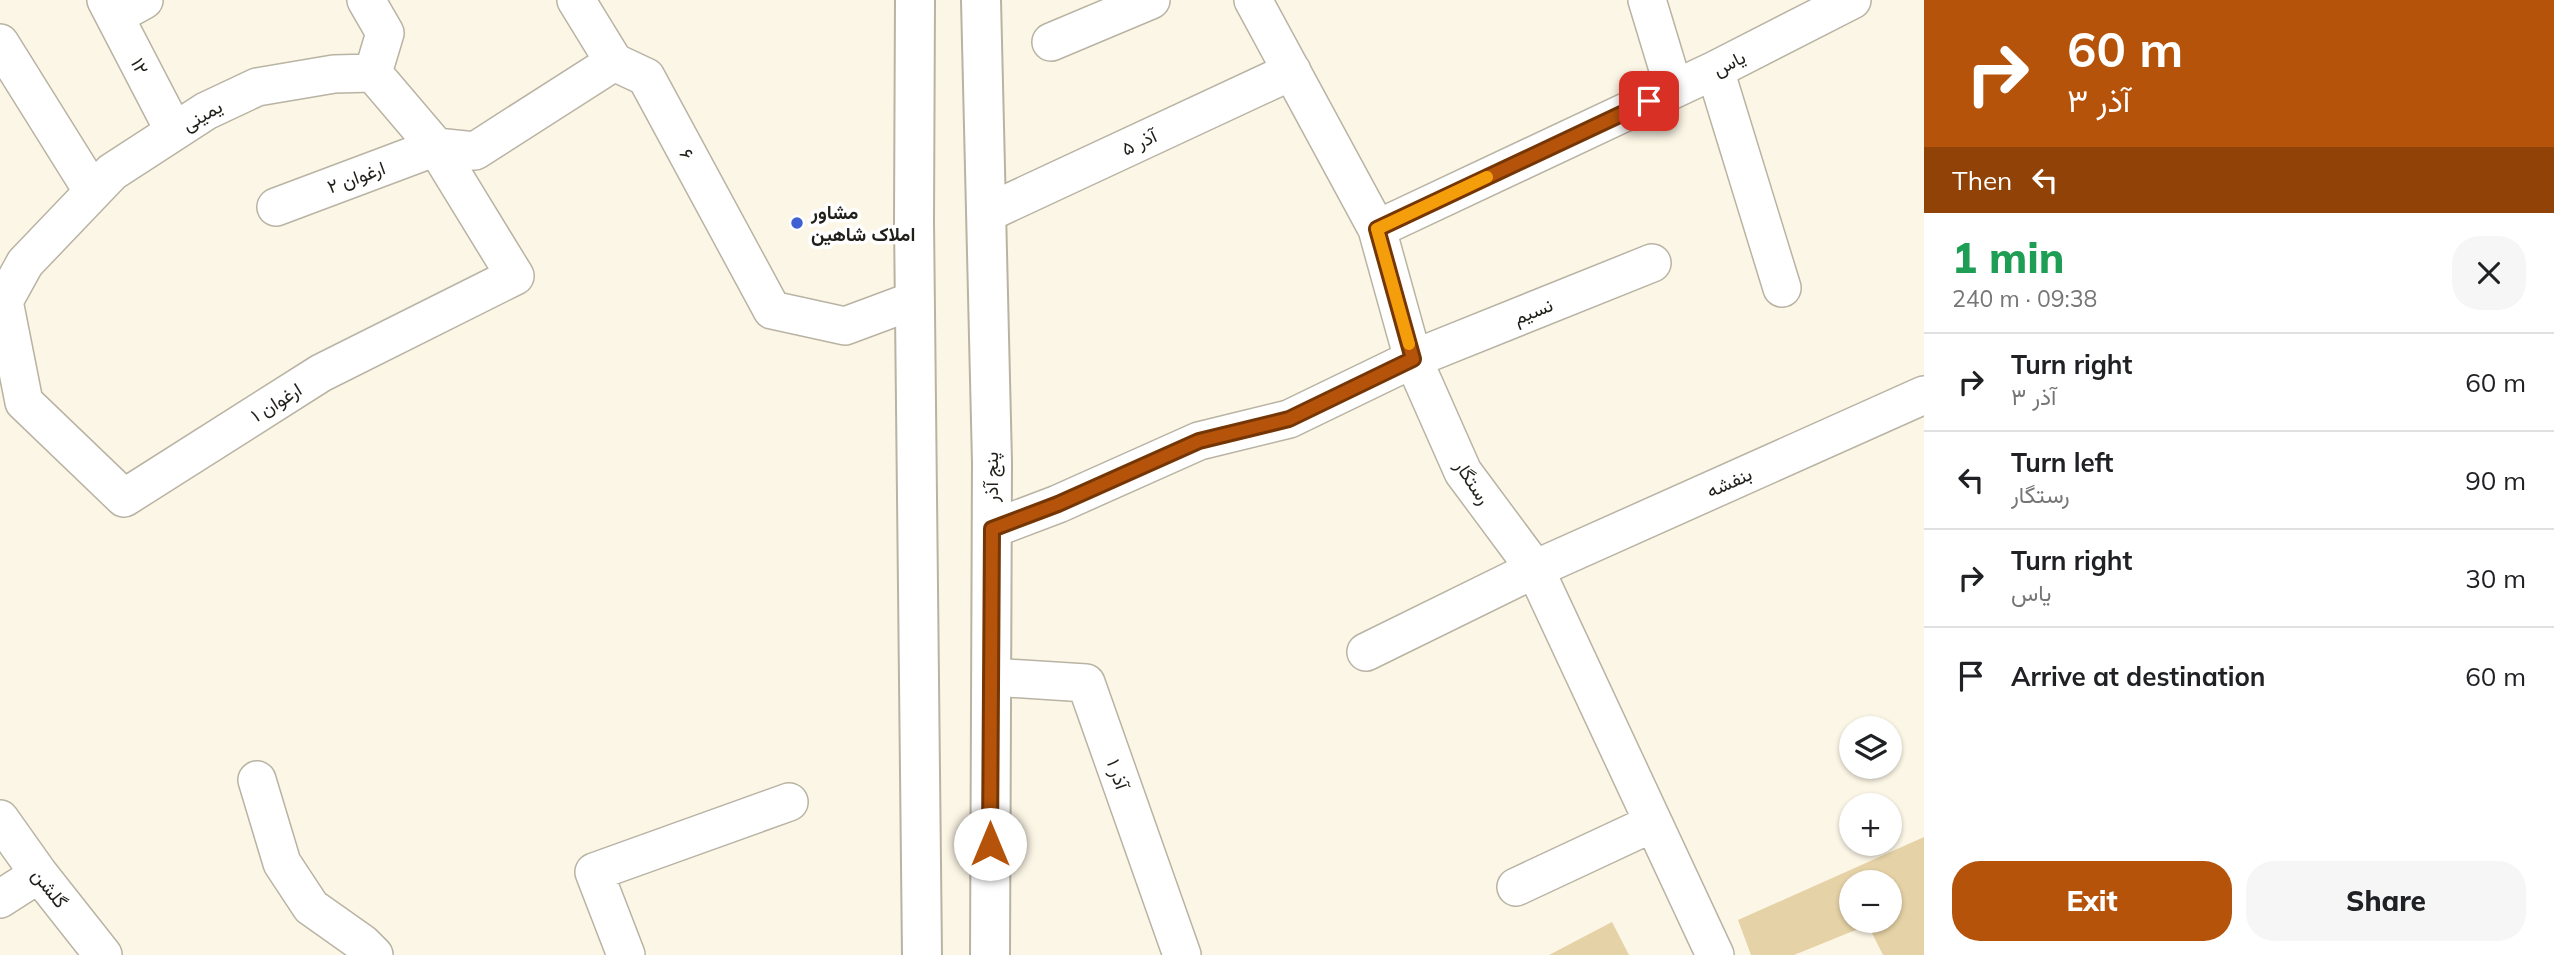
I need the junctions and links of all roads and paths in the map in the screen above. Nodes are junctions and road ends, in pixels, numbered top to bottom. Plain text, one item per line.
1 (366, 0) edge
2 (576, 0) edge
3 (915, 0) edge
4 (981, 0) edge
5 (1151, 0) edge
6 (1253, 0) edge
7 (1647, 0) edge
8 (1852, 0) edge
9 (122, 5) edge
10 (1051, 42) dead end
11 (0, 43) edge
12 (614, 62) junction
13 (1715, 70) junction
14 (1292, 71) junction
15 (373, 73) junction
16 (1674, 89) junction
17 (174, 131) junction
18 (436, 147) junction
19 (93, 192) junction
20 (276, 207) dead end
21 (987, 213) junction
22 (1377, 229) junction
23 (1652, 263) dead end
24 (1782, 288) dead end
25 (915, 300) junction
26 (4, 301) joint
27 (1413, 359) junction
28 (1924, 396) edge
29 (992, 529) junction
30 (1535, 569) junction
31 (1366, 652) dead end
32 (991, 677) junction
33 (257, 780) dead end
34 (789, 802) dead end
35 (0, 819) edge
36 (1653, 822) junction
37 (39, 874) junction
38 (1516, 887) dead end
39 (0, 899) edge
40 (103, 955) edge
41 (374, 955) edge
42 (626, 955) edge
43 (922, 955) edge
44 (990, 955) edge
45 (1182, 955) edge
46 (1715, 955) edge

1 - 15 street
2 - 12 street
3 - 25 main road
4 - 21 main road, پنج آذر
5 - 10 street
6 - 14 street, رستگار
7 - 16 street
8 - 13 street, یاس
9 - 17 street, ۱۲
11 - 19 street
12 - 18 street
12 - 25 street, ۶
13 - 16 street, یاس
13 - 24 street
14 - 21 street, آذر ۵
14 - 22 street, رستگار
15 - 17 street, یمینی
15 - 18 street
16 - 22 street, یاس
17 - 19 street, یمینی
18 - 20 street, ارغوان ۲
18 - 26 street, ارغوان ۱
19 - 26 street, یمینی
21 - 29 main road, پنج آذر
22 - 27 street, رستگار
23 - 27 street, نسیم
25 - 43 main road
27 - 29 street, نسیم
27 - 30 street, رستگار
28 - 30 street, بنفشه
29 - 32 main road, پنج آذر
30 - 31 street, بنفشه
30 - 36 street, رستگار
32 - 44 main road, پنج آذر
32 - 45 street, آذر ۱
33 - 41 street
34 - 42 street
35 - 37 street, گلشن
36 - 38 street
36 - 46 street, رستگار
37 - 39 street
37 - 40 street, گلشن

